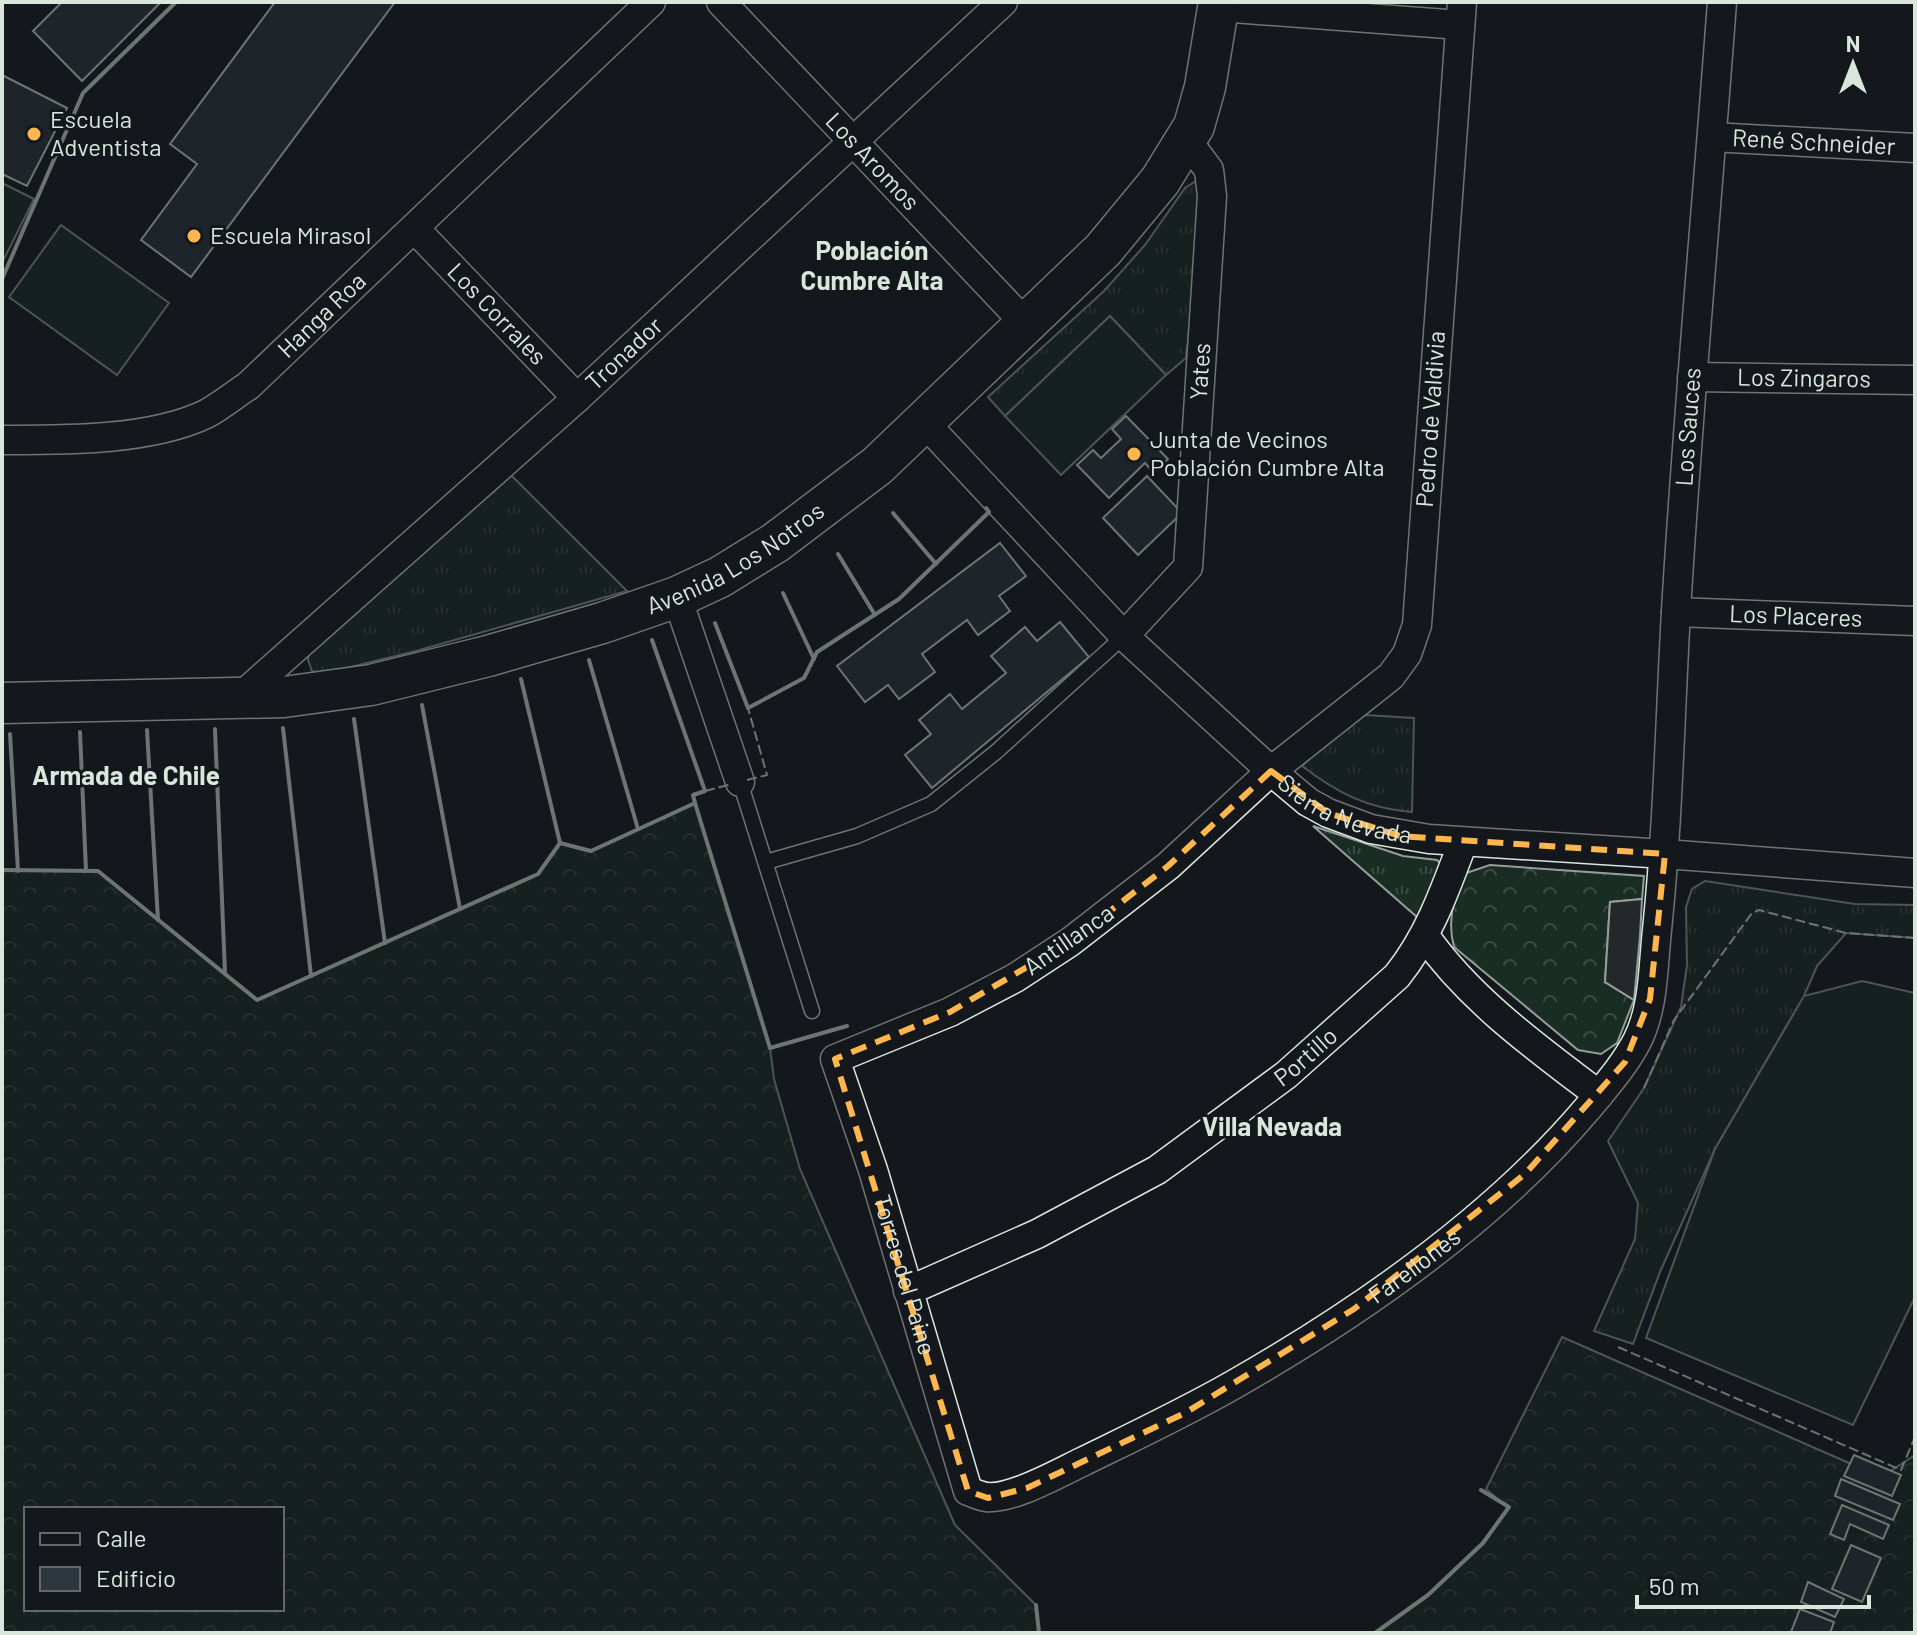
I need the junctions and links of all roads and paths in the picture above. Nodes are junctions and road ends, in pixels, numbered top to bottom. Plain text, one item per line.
1 (651, 2) edge
2 (721, 2) edge
3 (1003, 2) edge
4 (1722, 2) edge
5 (1219, 4) edge
6 (1461, 14) edge
7 (1712, 137) junction
8 (1186, 139) junction
9 (854, 143) junction
10 (1915, 148) edge
11 (415, 229) junction
12 (1025, 323) junction
13 (1692, 377) junction
14 (1915, 380) edge
15 (577, 398) junction
16 (924, 422) junction
17 (2, 440) edge
18 (677, 597) junction
19 (1676, 612) junction
20 (1915, 621) edge
21 (1124, 636) junction
22 (238, 699) junction
23 (2, 703) edge
24 (1271, 771) junction
25 (740, 782) joint
26 (1463, 842) junction
27 (1665, 854) junction
28 (766, 862) junction
29 (1915, 873) edge
30 (1425, 936) junction
31 (812, 1011) dead end
32 (835, 1059) joint
33 (1599, 1095) junction
34 (908, 1291) junction
35 (968, 1491) joint

1 - 11 street, Hanga Roa
2 - 9 street, Los Aromos
3 - 9 street, Tronador
4 - 7 street, Los Sauces
5 - 6 street
5 - 8 main road, Avenida Los Notros
6 - 24 street, Pedro de Valdivia
7 - 10 street, René Schneider
7 - 13 street, Los Sauces
8 - 12 main road, Avenida Los Notros
8 - 21 street, Yates
9 - 12 street, Los Aromos
9 - 15 street, Tronador
11 - 15 street, Los Corrales
11 - 17 street, Hanga Roa
12 - 16 main road, Avenida Los Notros
13 - 14 street, Los Zingaros
13 - 19 street, Los Sauces
15 - 22 street, Tronador
16 - 18 main road, Avenida Los Notros
16 - 21 street, Sierra Nevada
18 - 22 main road, Avenida Los Notros
18 - 25 street
19 - 20 street, Los Placeres
19 - 27 street, Los Sauces
21 - 24 street, Sierra Nevada
21 - 28 lane
22 - 23 main road, Avenida Los Notros
24 - 26 street, Sierra Nevada
24 - 32 street, Antillanca
25 - 28 lane
26 - 27 street, Sierra Nevada
26 - 30 street, Portillo
27 - 29 street, Sierra Nevada
27 - 33 street, Farellones
28 - 31 lane
30 - 33 street
30 - 34 street, Portillo
32 - 34 street, Torres del Paine
33 - 35 street, Farellones
34 - 35 street, Torres del Paine

